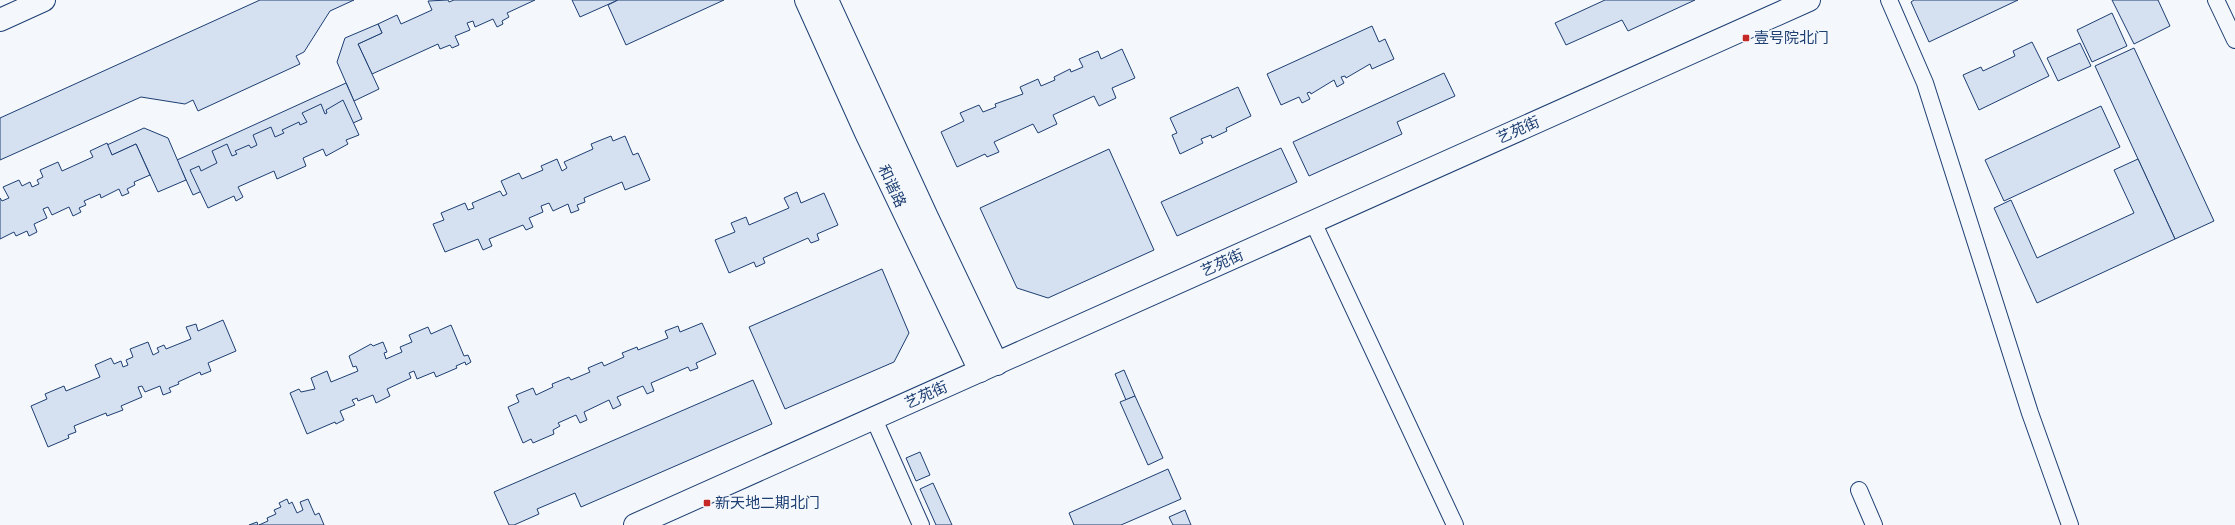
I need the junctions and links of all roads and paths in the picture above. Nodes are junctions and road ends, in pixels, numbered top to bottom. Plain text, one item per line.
1 (44, 0) edge
2 (806, 0) edge
3 (827, 0) edge
4 (1809, 0) edge
5 (1889, 0) edge
6 (2216, 0) edge
7 (0, 20) edge
8 (2235, 40) edge
9 (1313, 222) junction
10 (988, 368) junction
11 (874, 419) junction
12 (1859, 490) dead end
13 (635, 525) edge
14 (921, 525) edge
15 (1455, 525) edge
16 (1874, 525) edge
17 (2070, 525) edge

1 - 7 street
2 - 10 street, 和谐路
3 - 10 street, 和谐路
4 - 9 street, 艺苑街
5 - 17 street
6 - 8 street
9 - 10 street, 艺苑街
9 - 15 street
10 - 11 street, 艺苑街
11 - 13 street, 艺苑街
11 - 14 street
12 - 16 street

